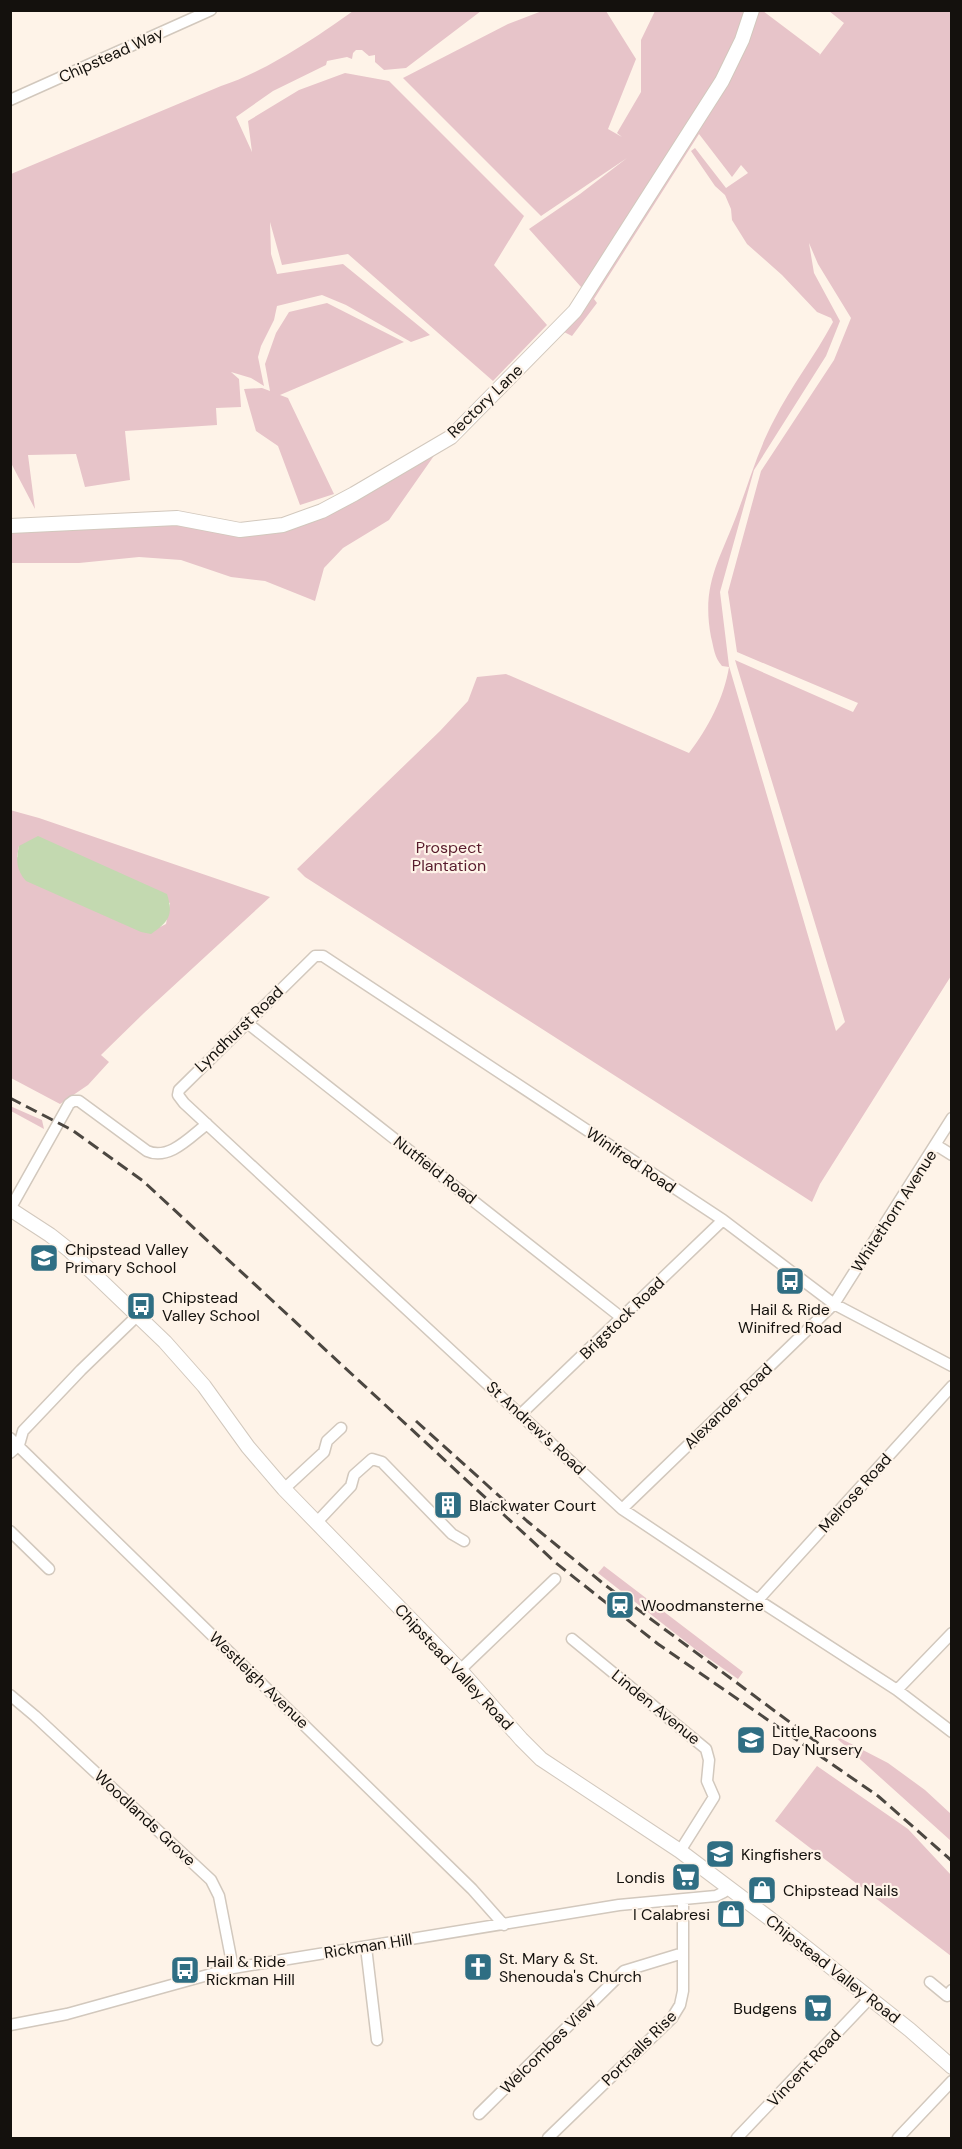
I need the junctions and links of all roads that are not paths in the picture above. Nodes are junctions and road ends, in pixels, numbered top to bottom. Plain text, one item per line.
1 (211, 10) edge
2 (752, 10) edge
3 (10, 100) edge
4 (10, 526) edge
5 (312, 959) joint
6 (246, 1022) junction
7 (183, 1103) joint
8 (951, 1118) edge
9 (207, 1124) junction
10 (936, 1145) junction
11 (951, 1155) edge
12 (10, 1209) edge
13 (723, 1220) junction
14 (834, 1304) junction
15 (138, 1315) junction
16 (622, 1318) junction
17 (951, 1366) edge
18 (951, 1386) edge
19 (521, 1414) junction
20 (341, 1428) dead end
21 (15, 1441) edge
22 (10, 1453) edge
23 (284, 1489) junction
24 (622, 1509) junction
25 (317, 1522) junction
26 (10, 1531) edge
27 (464, 1541) dead end
28 (49, 1569) dead end
29 (555, 1579) dead end
30 (758, 1600) junction
31 (951, 1634) edge
32 (572, 1639) dead end
33 (460, 1670) junction
34 (897, 1690) junction
35 (10, 1695) edge
36 (951, 1732) edge
37 (680, 1851) junction
38 (727, 1886) junction
39 (683, 1901) junction
40 (504, 1925) junction
41 (366, 1947) junction
42 (683, 1953) junction
43 (233, 1968) junction
44 (930, 1982) dead end
45 (951, 1990) edge
46 (870, 1998) junction
47 (11, 2024) edge
48 (377, 2040) dead end
49 (951, 2065) edge
50 (951, 2081) edge
51 (480, 2114) dead end
52 (548, 2139) edge
53 (737, 2139) edge
54 (898, 2139) edge

1 - 3 street, Chipstead Way
2 - 4 main road, Rectory Lane
5 - 6 street, Lyndhurst Road
5 - 13 street, Winifred Road
6 - 7 street, Lyndhurst Road
6 - 16 street, Nutfield Road
7 - 9 street, St Andrew's Road
8 - 10 street, Whitethorn Avenue
9 - 12 street
9 - 19 street, St Andrew's Road
10 - 11 street
10 - 14 street, Whitethorn Avenue
12 - 15 main road, Chipstead Valley Road
13 - 14 street, Winifred Road
13 - 16 street, Brigstock Road
14 - 17 street, Winifred Road
14 - 24 street, Alexander Road
15 - 21 street
15 - 23 main road, Chipstead Valley Road
16 - 19 street, Brigstock Road
18 - 30 street, Melrose Road
19 - 24 street, St Andrew's Road
20 - 23 street
21 - 22 street
21 - 40 street, Westleigh Avenue
23 - 25 main road, Chipstead Valley Road
24 - 30 street, St Andrew's Road
25 - 27 street
25 - 33 main road, Chipstead Valley Road
26 - 28 street
29 - 33 street
30 - 34 street, St Andrew's Road
31 - 34 street
32 - 37 street, Linden Avenue
33 - 37 main road, Chipstead Valley Road
34 - 36 street, St Andrew's Road
35 - 43 street, Woodlands Grove
37 - 38 main road, Chipstead Valley Road
38 - 39 street, Rickman Hill
38 - 46 main road, Chipstead Valley Road
39 - 40 street, Rickman Hill
39 - 42 street, Portnalls Rise
40 - 41 street, Rickman Hill
41 - 43 street, Rickman Hill
41 - 48 street
42 - 51 street, Welcombes View
42 - 52 street, Portnalls Rise
43 - 47 street, Rickman Hill
44 - 45 street
46 - 49 main road, Chipstead Valley Road
46 - 53 street, Vincent Road
50 - 54 street

